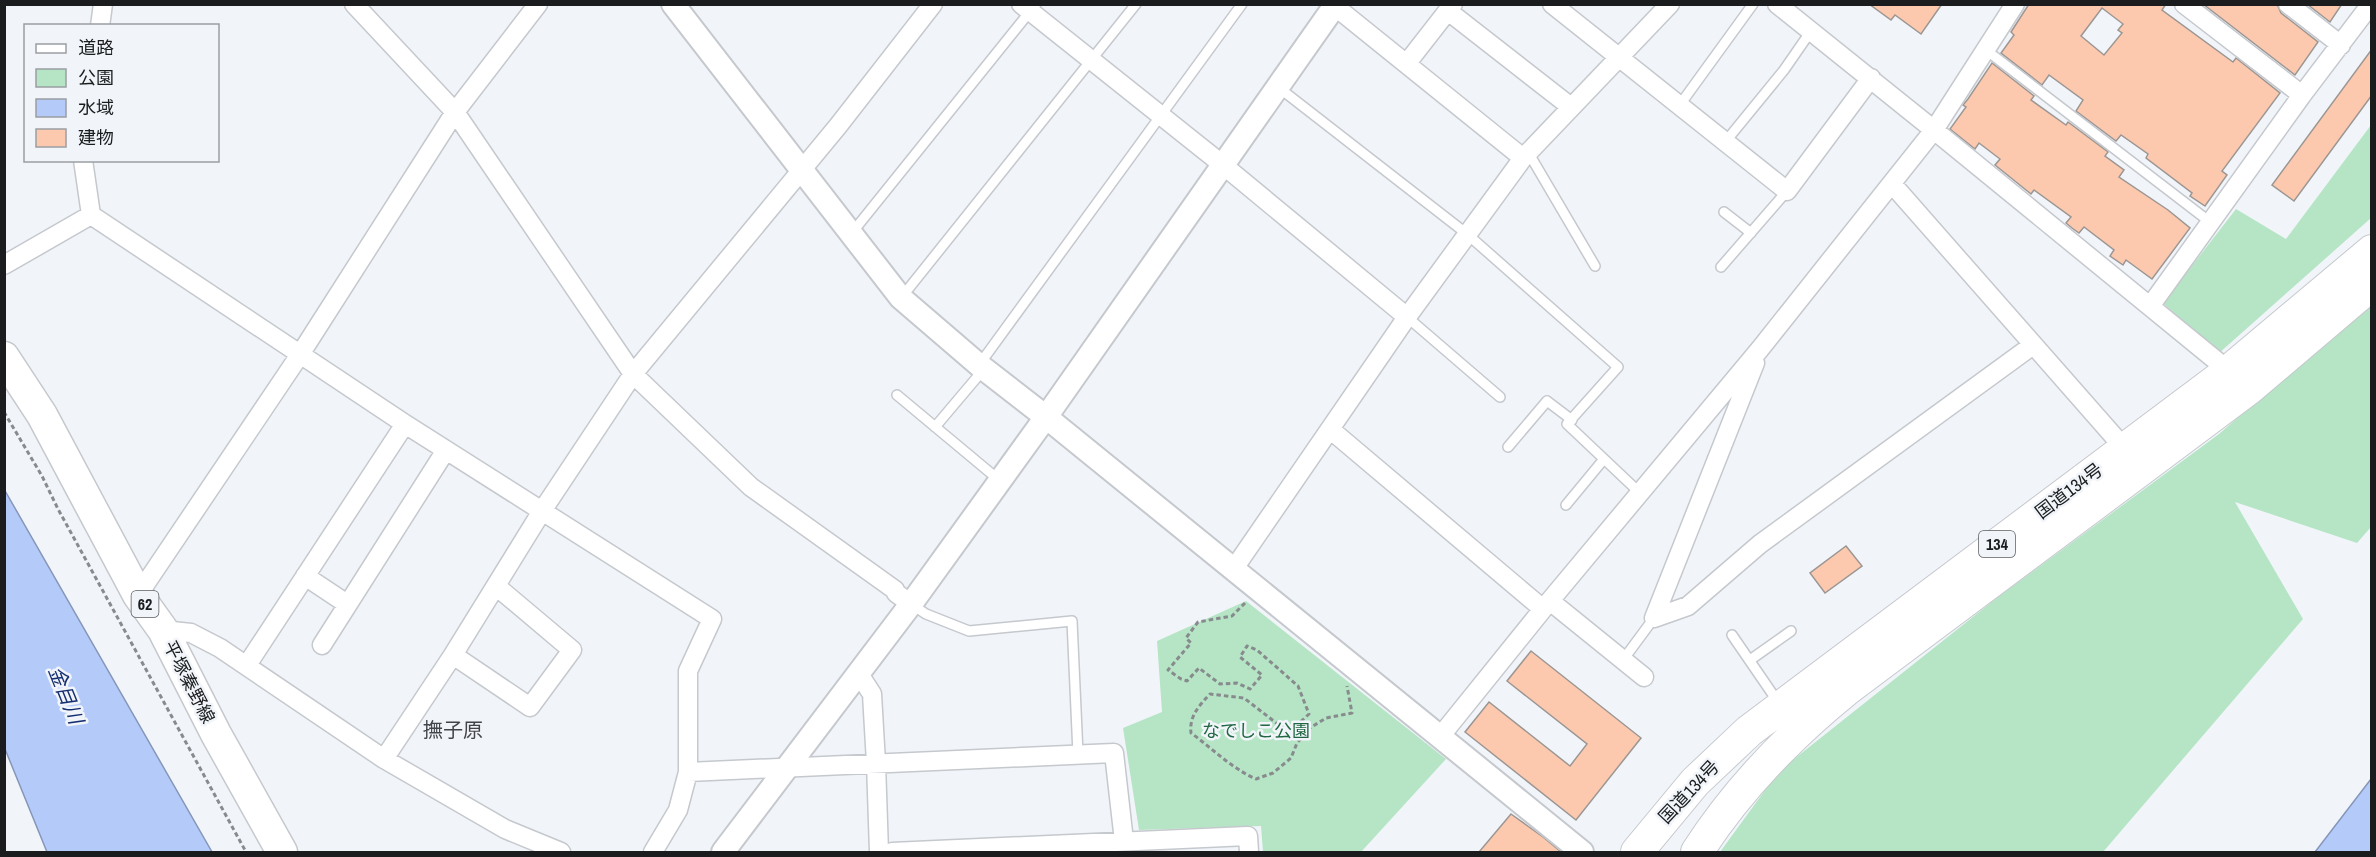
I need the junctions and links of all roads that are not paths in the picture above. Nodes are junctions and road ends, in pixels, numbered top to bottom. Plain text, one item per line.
1 (103, 4) edge
2 (354, 4) edge
3 (538, 4) edge
4 (933, 4) edge
5 (1136, 4) edge
6 (1242, 4) edge
7 (1670, 4) edge
8 (1753, 4) edge
9 (1777, 4) edge
10 (2015, 4) edge
11 (2184, 4) edge
12 (2288, 4) edge
13 (2371, 4) edge
14 (1334, 5) edge
15 (1557, 6) edge
16 (678, 7) edge
17 (1029, 7) edge
18 (1451, 8) edge
19 (99, 24) edge
20 (1811, 31) junction
21 (2341, 45) junction
22 (1986, 50) junction
23 (1620, 57) junction
24 (1091, 60) junction
25 (1407, 63) junction
26 (1871, 78) junction
27 (1278, 87) junction
28 (2302, 95) junction
29 (1679, 106) junction
30 (1571, 107) junction
31 (454, 112) junction
32 (1161, 116) junction
33 (1934, 130) junction
34 (1726, 141) junction
35 (1525, 155) junction
36 (83, 162) edge
37 (1223, 165) junction
38 (802, 170) junction
39 (1893, 185) junction
40 (1787, 190) junction
41 (1724, 212) dead end
42 (92, 215) junction
43 (2210, 222) junction
44 (1751, 233) junction
45 (850, 234) junction
46 (1467, 234) junction
47 (2372, 251) edge
48 (4, 265) edge
49 (1595, 266) dead end
50 (1721, 267) dead end
51 (2372, 284) edge
52 (901, 298) junction
53 (2151, 305) junction
54 (1407, 317) junction
55 (2033, 345) junction
56 (1760, 349) junction
57 (301, 353) junction
58 (4, 357) edge
59 (982, 367) junction
60 (2229, 371) junction
61 (633, 374) junction
62 (897, 395) dead end
63 (1500, 397) dead end
64 (1046, 417) junction
65 (1572, 420) junction
66 (405, 424) junction
67 (935, 427) junction
68 (1331, 430) junction
69 (1508, 447) dead end
70 (2125, 449) junction
71 (446, 450) junction
72 (1604, 459) junction
73 (1000, 481) junction
74 (1640, 493) junction
75 (1566, 505) dead end
76 (542, 512) junction
77 (1233, 570) junction
78 (305, 576) junction
79 (496, 586) junction
80 (138, 595) junction
81 (347, 604) junction
82 (911, 604) junction
83 (1547, 605) junction
84 (1654, 618) junction
85 (163, 630) junction
86 (1791, 631) dead end
87 (1732, 634) dead end
88 (322, 645) dead end
89 (453, 655) junction
90 (1623, 660) junction
91 (1750, 660) junction
92 (247, 665) junction
93 (859, 674) junction
94 (1644, 677) dead end
95 (1781, 707) junction
96 (1439, 738) junction
97 (1078, 754) junction
98 (384, 759) junction
99 (876, 763) junction
100 (788, 767) junction
101 (688, 772) junction
102 (1124, 841) junction
103 (282, 852) edge
104 (561, 852) edge
105 (653, 852) edge
106 (723, 852) edge
107 (879, 852) edge
108 (892, 852) edge
109 (1249, 852) edge
110 (1582, 852) edge
111 (1637, 852) edge
112 (1697, 852) edge

1 - 19 street
2 - 31 street
3 - 31 street
4 - 38 street
5 - 24 lane
6 - 32 lane
7 - 23 street
8 - 29 lane
9 - 20 street
10 - 22 street
11 - 28 street
12 - 21 street
13 - 21 street
14 - 25 street
14 - 27 street
15 - 23 street
16 - 38 street
17 - 24 street
17 - 45 lane
18 - 25 street
18 - 30 street
20 - 26 street
20 - 34 lane
21 - 28 street
22 - 33 street
22 - 43 lane
23 - 29 street
23 - 30 street
24 - 32 street
24 - 52 lane
25 - 35 street
26 - 33 street
26 - 40 street
27 - 37 street
27 - 46 lane
28 - 43 street
29 - 34 street
30 - 35 street
31 - 57 street
31 - 61 street
32 - 37 street
32 - 59 lane
33 - 39 street
33 - 53 street
34 - 40 street
35 - 46 street
35 - 49 lane
36 - 42 street
37 - 54 street
37 - 64 street
38 - 45 street
38 - 61 street
39 - 55 street
39 - 56 street
40 - 44 lane
41 - 44 lane
42 - 48 street
42 - 57 street
43 - 53 street
44 - 50 lane
45 - 52 street
46 - 54 street
46 - 65 lane
47 - 60 highway, 国道134号 / 134
51 - 112 highway, 国道134号 / 134
52 - 59 street
53 - 60 street
54 - 63 lane
54 - 68 street
55 - 70 street
55 - 84 street
56 - 74 street
56 - 84 street
57 - 66 street
57 - 80 street
58 - 80 main road, 平塚秦野線 / 62
59 - 64 street
59 - 67 lane
60 - 70 highway, 国道134号 / 134
61 - 76 street
61 - 82 street
62 - 67 lane
64 - 73 street
64 - 77 street
65 - 69 lane
65 - 72 lane
66 - 71 street
66 - 78 street
67 - 73 lane
68 - 77 street
68 - 83 street
70 - 95 highway, 国道134号 / 134
71 - 76 street
71 - 81 street
72 - 74 lane
72 - 75 lane
73 - 82 street
74 - 83 street
76 - 79 street
76 - 101 street
77 - 96 street
78 - 81 street
78 - 92 street
79 - 89 street
79 - 89 street
80 - 85 main road, 平塚秦野線 / 62
81 - 88 street
82 - 93 street
82 - 97 lane
83 - 90 street
83 - 96 street
84 - 90 lane
85 - 92 street
85 - 103 main road, 平塚秦野線 / 62
86 - 91 lane
87 - 91 lane
89 - 98 street
90 - 94 street
91 - 95 lane
92 - 98 street
93 - 99 street
93 - 100 street
95 - 111 highway, 国道134号 / 134
96 - 110 street
97 - 99 street
97 - 102 street
98 - 104 street
99 - 100 street
99 - 107 street
100 - 101 street
100 - 106 street
101 - 105 street
102 - 108 street
102 - 109 street

